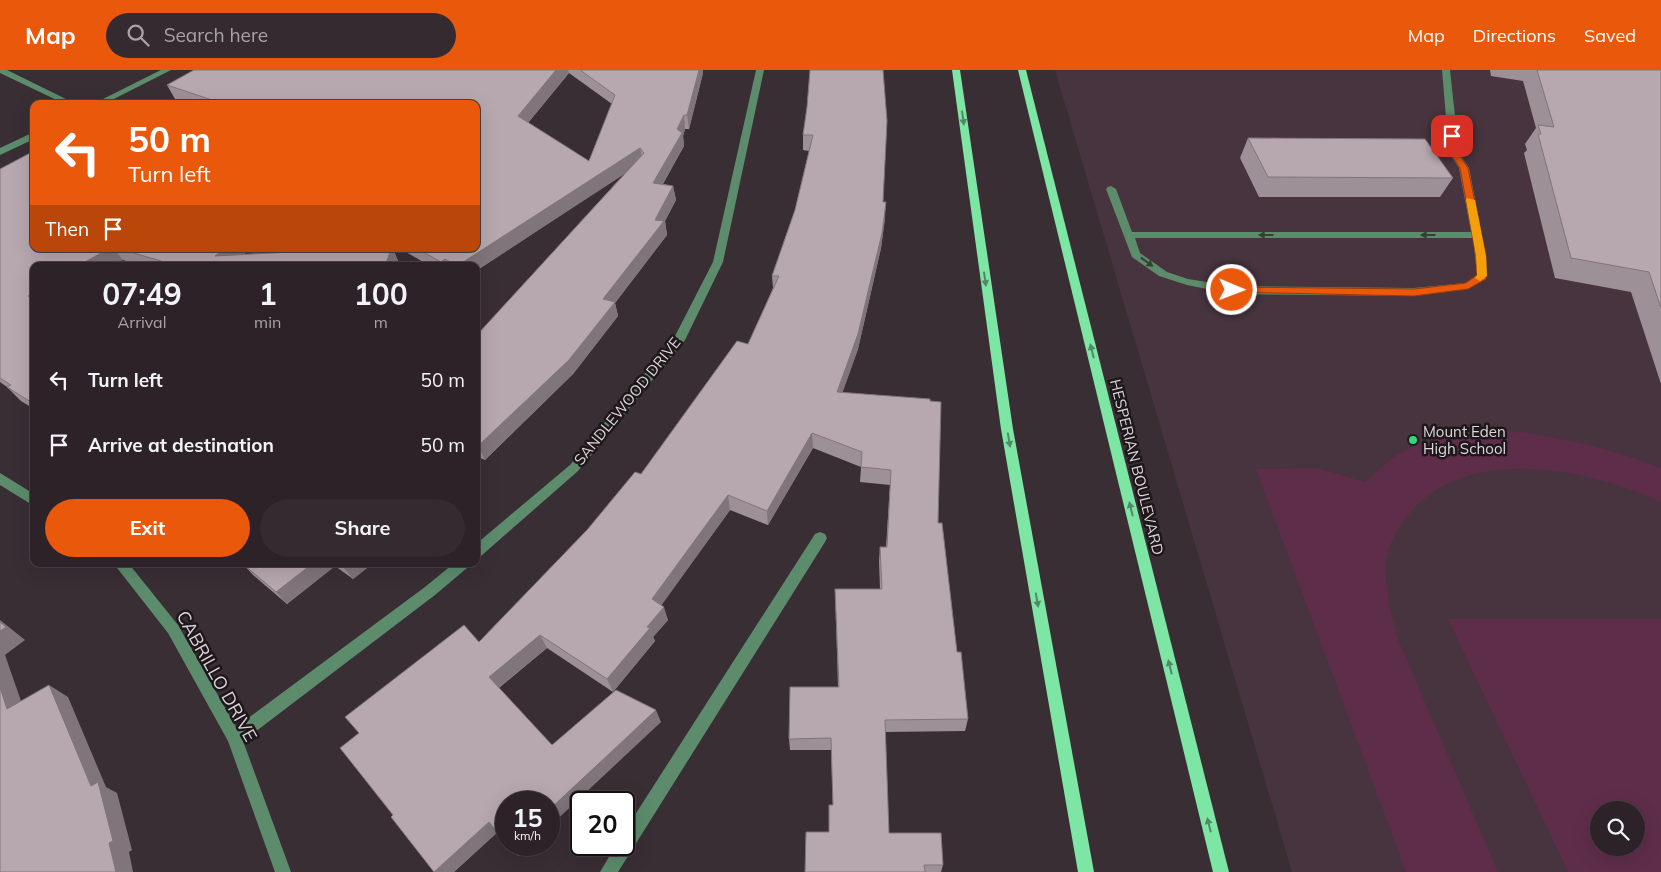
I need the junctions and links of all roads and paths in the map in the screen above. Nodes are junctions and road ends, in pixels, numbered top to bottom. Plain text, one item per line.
1 (0, 70) edge
2 (167, 70) edge
3 (760, 70) edge
4 (956, 70) edge
5 (1022, 70) edge
6 (1446, 70) edge
7 (64, 100) edge
8 (105, 100) edge
9 (30, 137) edge
10 (0, 152) edge
11 (1111, 189) dead end
12 (1129, 235) junction
13 (1477, 235) junction
14 (0, 478) edge
15 (30, 498) edge
16 (820, 538) dead end
17 (480, 549) edge
18 (123, 567) edge
19 (458, 567) edge
20 (234, 738) junction
21 (283, 872) edge
22 (608, 872) edge
23 (1086, 872) edge
24 (1220, 872) edge

1 - 7 street
2 - 8 street
3 - 17 street, SANDLEWOOD DRIVE
4 -> 23 main road
24 -> 5 main road, HESPERIAN BOULEVARD
6 - 13 street
9 - 10 street
11 - 12 street
13 -> 12 street
12 -> 13 street
14 - 15 street
16 - 22 street
18 - 20 street, CABRILLO DRIVE
19 - 20 street
20 - 21 street, CABRILLO DRIVE

